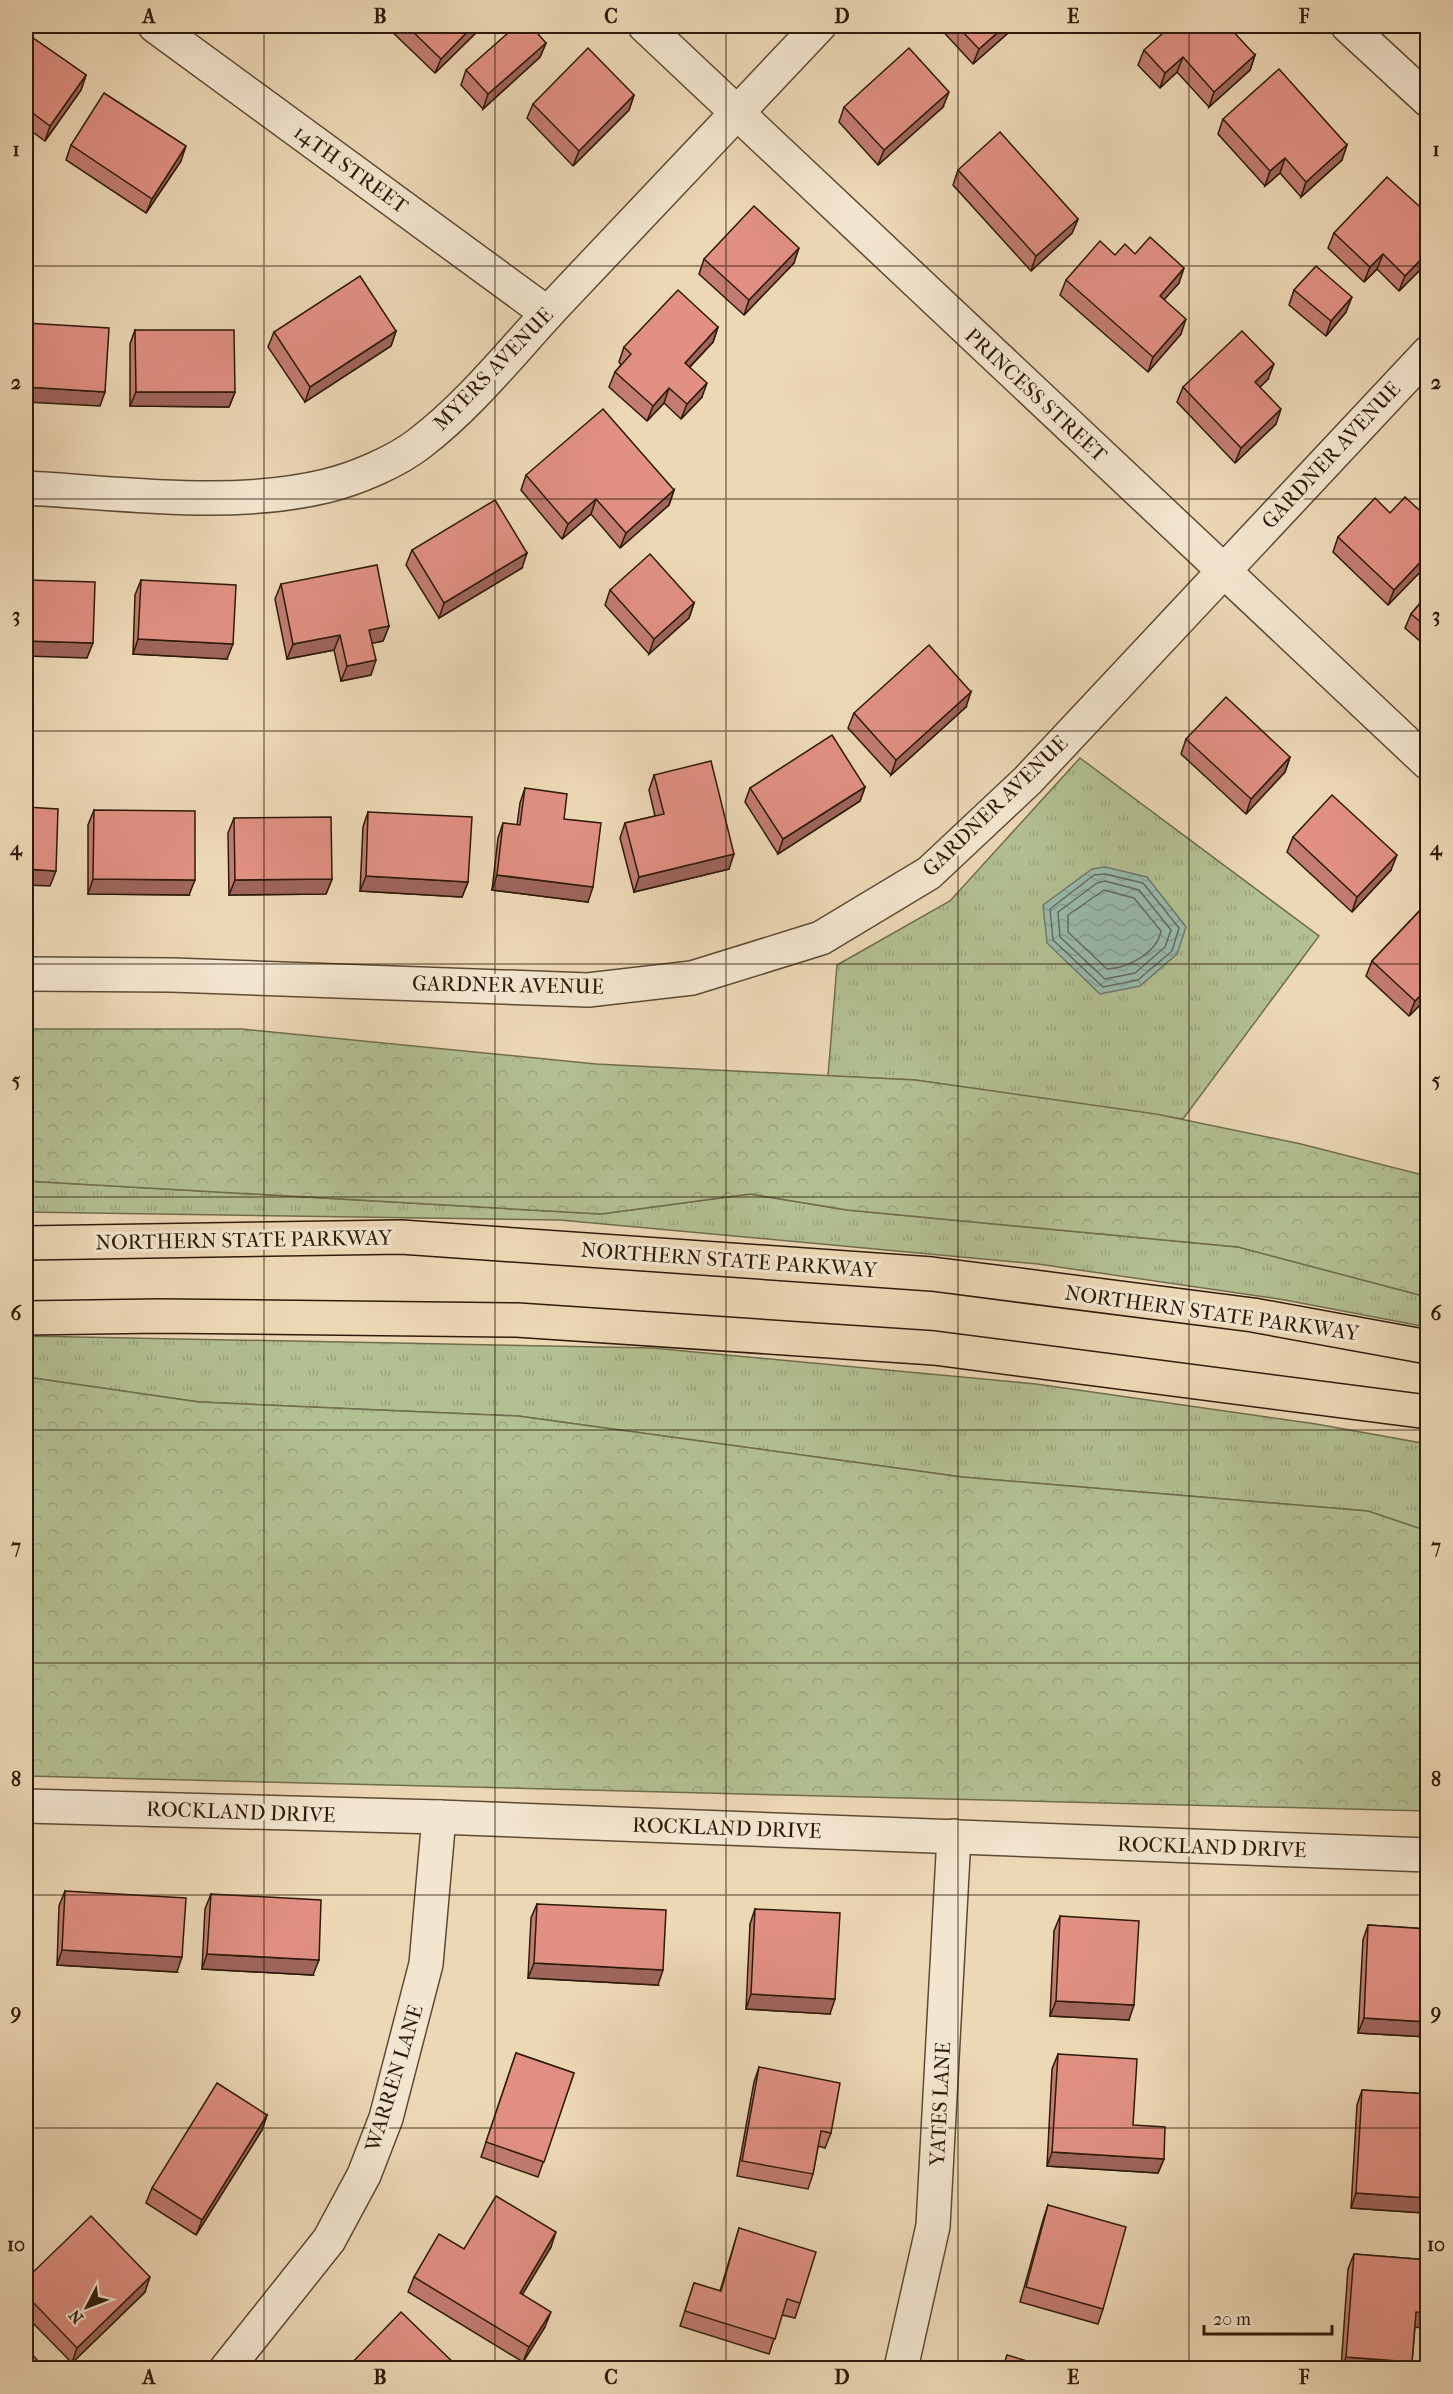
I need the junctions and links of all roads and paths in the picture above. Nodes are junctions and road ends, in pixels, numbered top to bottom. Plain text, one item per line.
1 (155, 26) edge
2 (645, 26) edge
3 (819, 26) edge
4 (1348, 26) edge
5 (1428, 100) edge
6 (737, 112) junction
7 (548, 313) junction
8 (1428, 353) edge
9 (26, 488) edge
10 (1222, 571) junction
11 (1428, 763) edge
12 (26, 974) edge
13 (26, 1243) edge
14 (26, 1318) edge
15 (1428, 1347) edge
16 (1428, 1412) edge
17 (26, 1806) edge
18 (439, 1817) junction
19 (954, 1836) junction
20 (1428, 1855) edge
21 (228, 2368) edge
22 (901, 2368) edge

1 - 7 street, 14TH STREET
2 - 6 street, PRINCESS STREET
3 - 6 street, MYERS AVENUE
4 - 5 street
6 - 7 street, MYERS AVENUE
6 - 10 street, PRINCESS STREET
7 - 9 street, MYERS AVENUE
8 - 10 street, GARDNER AVENUE
10 - 11 street, PRINCESS STREET
10 - 12 street, GARDNER AVENUE
13 - 15 highway, NORTHERN STATE PARKWAY
14 - 16 highway
17 - 18 street, ROCKLAND DRIVE
18 - 19 street, ROCKLAND DRIVE
18 - 21 street, WARREN LANE
19 - 20 street, ROCKLAND DRIVE
19 - 22 street, YATES LANE

